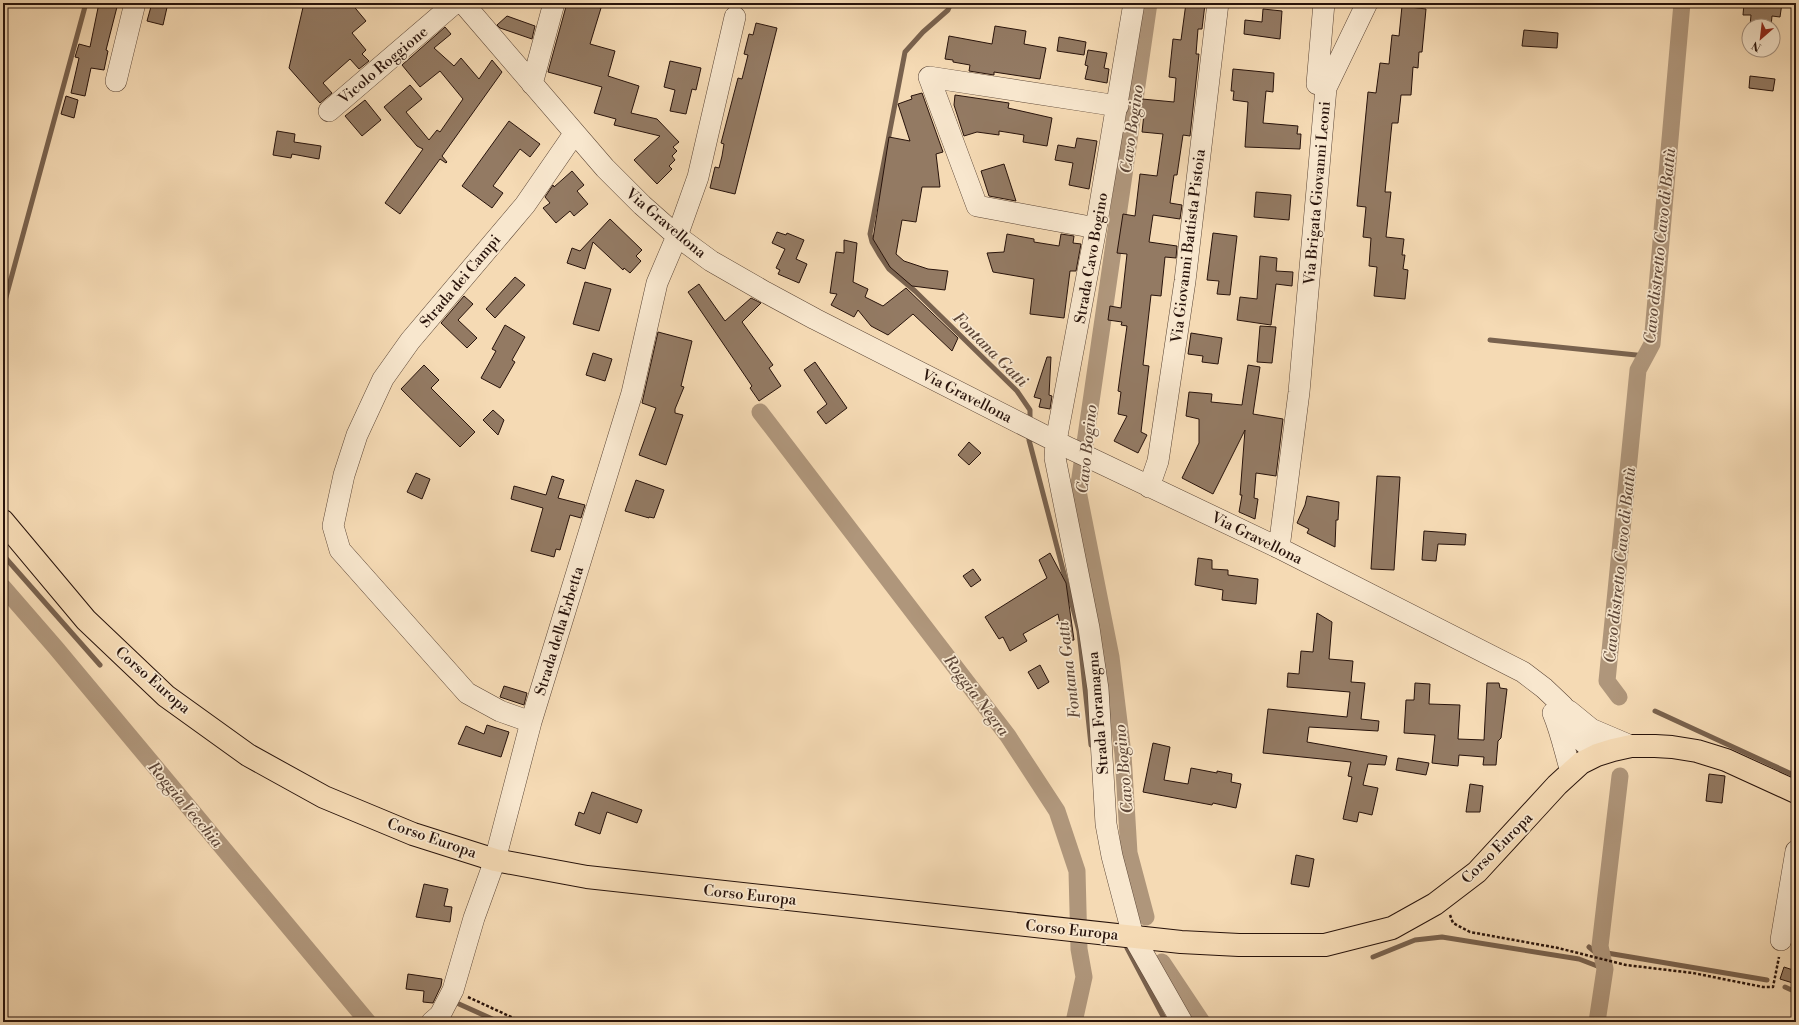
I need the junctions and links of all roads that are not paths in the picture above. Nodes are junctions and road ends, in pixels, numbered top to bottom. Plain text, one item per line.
1 (135, 3) edge
2 (455, 3) edge
3 (463, 3) edge
4 (554, 3) edge
5 (1134, 3) edge
6 (1218, 3) edge
7 (1324, 3) edge
8 (1367, 3) edge
9 (735, 17) dead end
10 (116, 80) dead end
11 (532, 84) junction
12 (1317, 84) dead end
13 (1118, 106) junction
14 (328, 111) dead end
15 (574, 134) junction
16 (1096, 228) junction
17 (677, 236) junction
18 (1063, 445) junction
19 (1149, 487) junction
20 (3, 521) edge
21 (1279, 548) junction
22 (1544, 688) junction
23 (1562, 706) junction
24 (531, 722) junction
25 (1630, 746) junction
26 (1597, 755) junction
27 (1564, 778) junction
28 (1796, 792) edge
29 (1796, 851) edge
30 (495, 860) junction
31 (1133, 936) junction
32 (1781, 940) road end
33 (432, 1022) edge
34 (1182, 1022) edge

1 - 10 street
2 - 14 street, Vicolo Roggione
3 - 11 street, Via Gravellona
4 - 11 street
5 - 13 street, Strada Cavo Bogino
6 - 19 street, Via Giovanni Battista Pistoia
7 - 12 street
8 - 21 street, Via Brigata Giovanni Leoni
9 - 17 street, Strada della Erbetta
11 - 15 street, Via Gravellona
13 - 16 street, Strada Cavo Bogino
13 - 16 street
15 - 17 street, Via Gravellona
15 - 24 street, Strada dei Campi
16 - 18 street, Strada Cavo Bogino
17 - 18 street, Via Gravellona
17 - 24 street, Strada della Erbetta
18 - 19 street, Via Gravellona
18 - 31 street, Strada Foramagna
19 - 21 street, Via Gravellona
20 - 30 main road, Corso Europa
21 - 22 street, Via Gravellona
22 - 23 street, Via Gravellona
22 - 27 street
23 - 25 street, Via Gravellona
23 - 26 street, Via Gravellona
24 - 30 street, Strada della Erbetta
25 - 26 main road, Via Gravellona
25 - 28 main road, Via Gravellona
26 - 27 main road, Via Gravellona
27 - 31 main road, Corso Europa
29 - 32 street
30 - 31 main road, Corso Europa
30 - 33 street, Strada della Erbetta
31 - 34 street, Strada Foramagna

